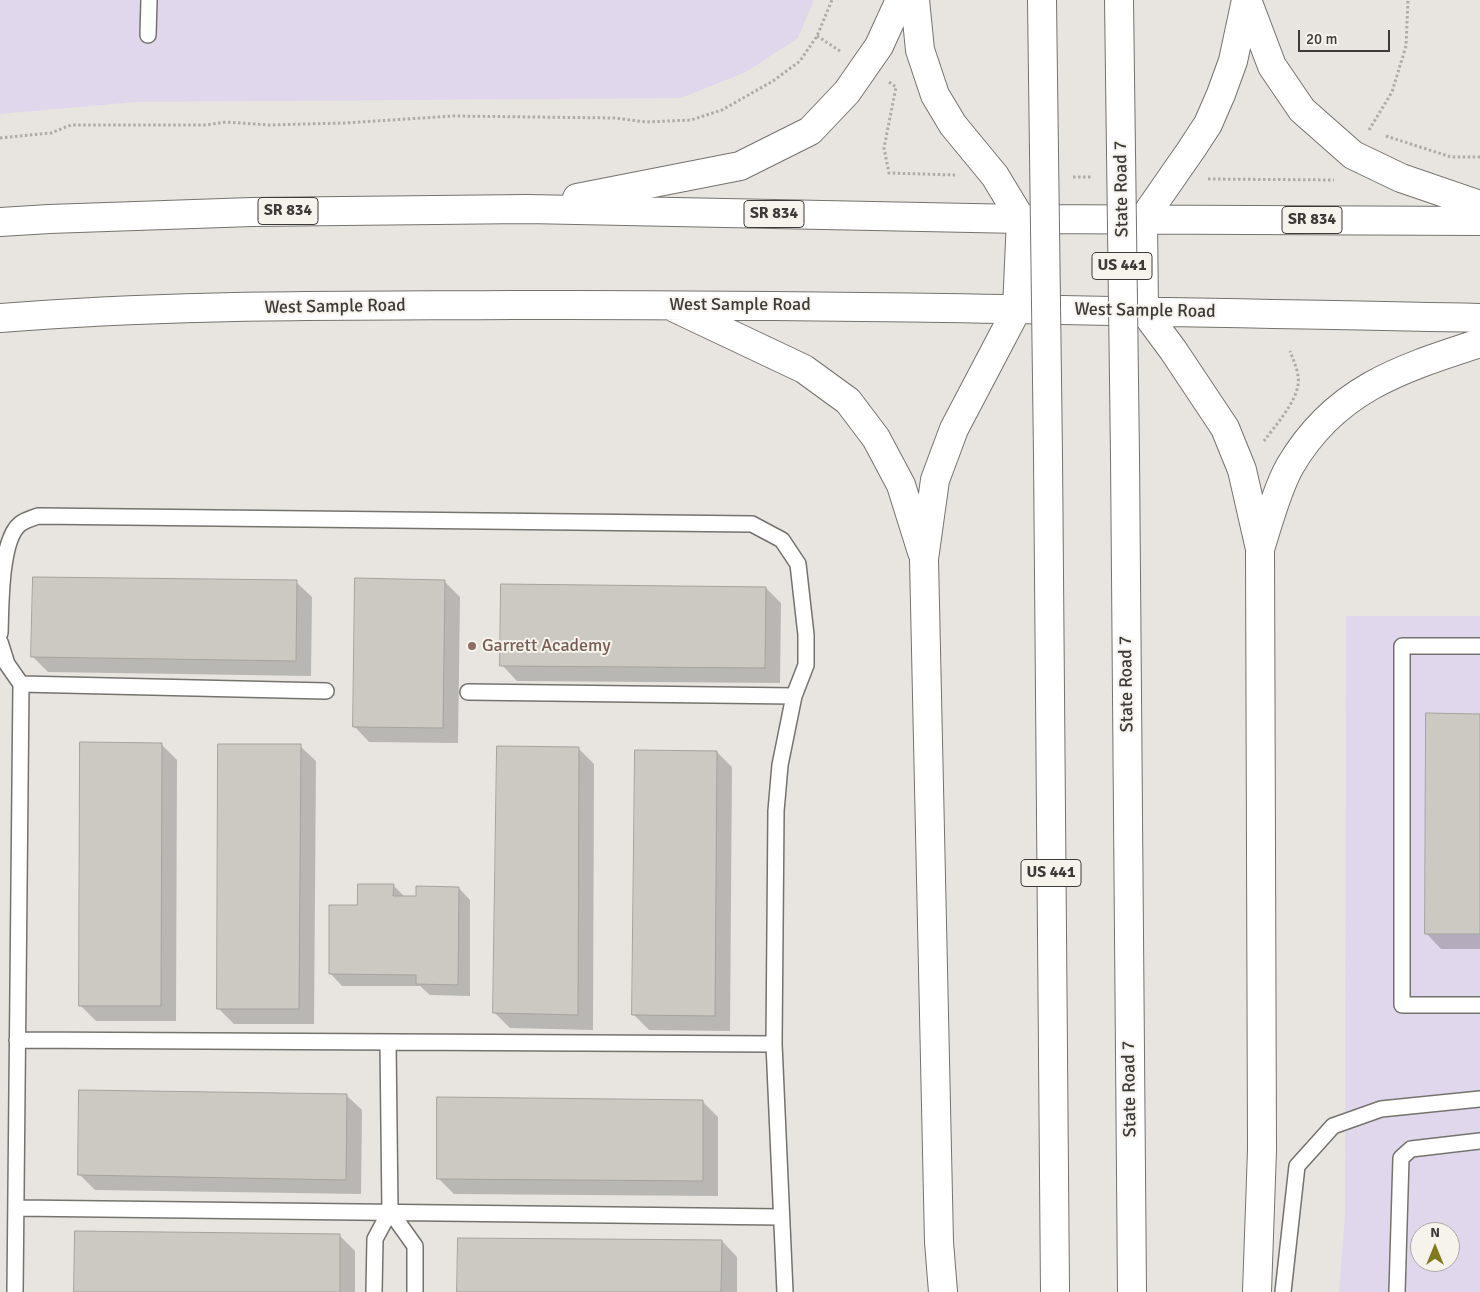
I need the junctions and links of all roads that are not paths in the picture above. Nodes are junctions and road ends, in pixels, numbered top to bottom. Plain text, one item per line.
1 (149, 0) edge
2 (900, 0) edge
3 (915, 0) edge
4 (1042, 0) edge
5 (1119, 0) edge
6 (1246, 0) edge
7 (148, 35) dead end
8 (1480, 205) edge
9 (527, 208) junction
10 (1021, 219) junction
11 (1143, 219) junction
12 (1480, 221) edge
13 (0, 222) edge
14 (667, 305) junction
15 (1017, 309) junction
16 (1144, 311) junction
17 (0, 318) edge
18 (1480, 318) edge
19 (1480, 342) edge
20 (1260, 549) junction
21 (924, 559) junction
22 (0, 633) edge
23 (0, 642) edge
24 (1480, 646) edge
25 (21, 684) junction
26 (326, 691) dead end
27 (468, 692) dead end
28 (794, 696) junction
29 (1480, 1005) edge
30 (17, 1040) junction
31 (388, 1042) junction
32 (774, 1044) junction
33 (1480, 1099) edge
34 (1480, 1141) edge
35 (17, 1208) junction
36 (390, 1211) junction
37 (781, 1216) junction
38 (15, 1292) edge
39 (374, 1292) edge
40 (414, 1292) edge
41 (784, 1292) edge
42 (943, 1292) edge
43 (1055, 1292) edge
44 (1132, 1292) edge
45 (1257, 1292) edge
46 (1283, 1292) edge
47 (1397, 1292) edge

1 - 7 lane
2 - 9 main road
3 - 10 main road
4 - 43 main road, US 441, bridge
5 - 44 main road, State Road 7 / US 441, bridge
6 - 8 main road
6 - 11 main road
9 - 10 main road, SR 834
9 - 13 main road, SR 834
10 - 11 main road, SR 834
10 - 15 main road
11 - 12 main road, SR 834
11 - 16 main road
14 - 15 main road, West Sample Road
14 - 17 main road, West Sample Road
14 - 21 main road
15 - 16 main road, West Sample Road
15 - 21 main road
16 - 18 main road, West Sample Road
16 - 20 main road
19 - 20 main road
20 - 45 main road
21 - 42 main road
22 - 28 lane
23 - 25 lane
24 - 29 lane
25 - 26 lane
25 - 30 lane
27 - 28 lane
28 - 32 lane
30 - 31 lane
30 - 35 lane
31 - 32 lane
31 - 36 lane
32 - 37 lane
33 - 46 lane
34 - 47 lane
35 - 36 lane
35 - 38 lane
36 - 37 lane
36 - 39 lane
36 - 40 lane
37 - 41 lane

